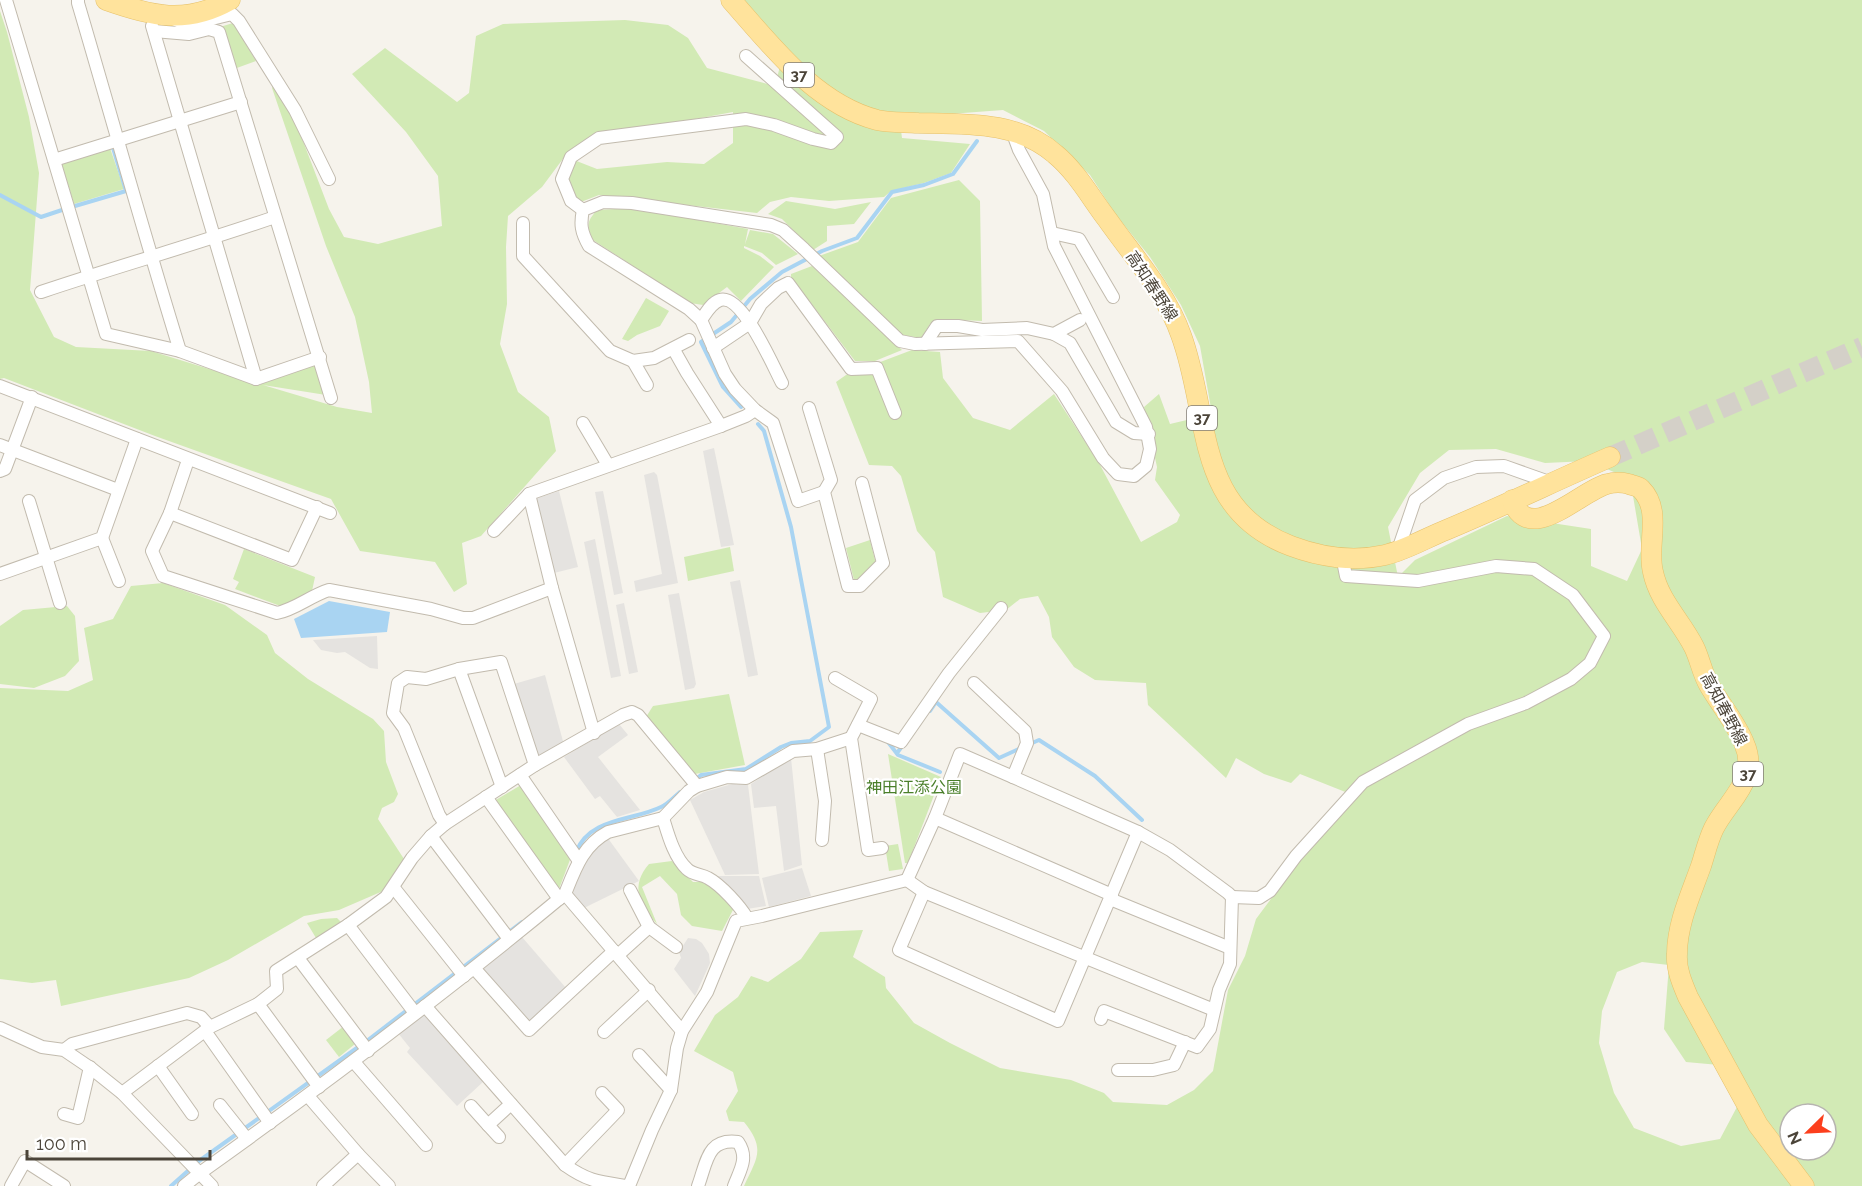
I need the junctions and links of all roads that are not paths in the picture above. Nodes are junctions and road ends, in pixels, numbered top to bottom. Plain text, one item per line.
1 (6, 0) edge
2 (78, 0) edge
3 (230, 0) edge
4 (731, 0) edge
5 (119, 2) edge
6 (170, 17) junction
7 (151, 22) junction
8 (746, 56) dead end
9 (241, 102) junction
10 (180, 120) junction
11 (1012, 131) junction
12 (119, 139) junction
13 (54, 160) junction
14 (328, 179) dead end
15 (583, 210) junction
16 (275, 217) junction
17 (523, 223) dead end
18 (1052, 233) junction
19 (214, 238) junction
20 (151, 256) junction
21 (89, 276) junction
22 (40, 292) dead end
23 (1113, 297) dead end
24 (748, 319) junction
25 (700, 320) junction
26 (1080, 320) dead end
27 (1054, 334) junction
28 (689, 340) dead end
29 (925, 344) junction
30 (713, 348) junction
31 (674, 350) junction
32 (180, 351) junction
33 (320, 357) junction
34 (633, 361) junction
35 (256, 379) junction
36 (782, 383) dead end
37 (647, 385) dead end
38 (0, 386) edge
39 (32, 398) junction
40 (331, 398) dead end
41 (809, 408) dead end
42 (755, 410) junction
43 (895, 413) dead end
44 (583, 423) dead end
45 (722, 426) junction
46 (1149, 434) junction
47 (137, 439) junction
48 (0, 445) edge
49 (12, 450) junction
50 (1610, 457) tunnel mouth
51 (188, 460) junction
52 (608, 465) junction
53 (0, 471) edge
54 (862, 483) dead end
55 (1551, 483) junction
56 (118, 490) junction
57 (824, 492) junction
58 (529, 494) junction
59 (1512, 500) junction
60 (29, 501) dead end
61 (317, 507) junction
62 (170, 513) junction
63 (330, 513) dead end
64 (494, 531) dead end
65 (102, 538) junction
66 (1398, 550) junction
67 (1342, 556) junction
68 (46, 559) junction
69 (0, 574) edge
70 (118, 581) dead end
71 (552, 588) junction
72 (60, 603) dead end
73 (1001, 608) dead end
74 (459, 669) junction
75 (835, 678) dead end
76 (974, 683) dead end
77 (858, 725) junction
78 (594, 733) junction
79 (851, 738) junction
80 (818, 749) junction
81 (535, 765) junction
82 (520, 775) junction
83 (1013, 777) junction
84 (697, 786) junction
85 (502, 787) junction
86 (486, 797) junction
87 (663, 818) junction
88 (935, 818) junction
89 (445, 824) junction
90 (1138, 832) junction
91 (431, 836) junction
92 (822, 840) dead end
93 (882, 848) dead end
94 (579, 861) junction
95 (907, 880) junction
96 (394, 888) junction
97 (630, 890) dead end
98 (924, 892) junction
99 (558, 894) junction
100 (1111, 897) junction
101 (1232, 897) junction
102 (747, 918) junction
103 (348, 925) junction
104 (649, 927) junction
105 (509, 939) junction
106 (676, 947) dead end
107 (1230, 948) junction
108 (616, 953) junction
109 (1086, 957) junction
110 (298, 958) junction
111 (474, 968) junction
112 (464, 976) junction
113 (649, 990) junction
114 (258, 1004) junction
115 (420, 1010) junction
116 (1214, 1011) junction
117 (1101, 1018) dead end
118 (0, 1028) edge
119 (208, 1029) junction
120 (682, 1030) junction
121 (604, 1032) dead end
122 (1185, 1042) junction
123 (63, 1050) junction
124 (368, 1051) junction
125 (639, 1054) dead end
126 (354, 1062) junction
127 (158, 1066) junction
128 (90, 1067) junction
129 (1118, 1070) dead end
130 (319, 1087) junction
131 (671, 1090) junction
132 (122, 1093) junction
133 (602, 1094) dead end
134 (308, 1096) junction
135 (511, 1104) junction
136 (220, 1105) dead end
137 (471, 1106) dead end
138 (64, 1114) dead end
139 (192, 1114) dead end
140 (270, 1123) junction
141 (488, 1125) junction
142 (499, 1137) dead end
143 (247, 1139) junction
144 (426, 1145) dead end
145 (358, 1154) junction
146 (565, 1165) junction
147 (196, 1168) junction
148 (11, 1186) edge
149 (64, 1186) edge
150 (184, 1186) edge
151 (212, 1186) edge
152 (324, 1186) edge
153 (389, 1186) edge
154 (628, 1186) edge
155 (698, 1186) edge
156 (734, 1186) edge
157 (1804, 1186) edge

1 - 13 street
2 - 12 street
3 - 6 main road
4 - 11 main road, 高知春野線 / 37
5 - 7 main road
6 - 7 main road
6 - 14 street
7 - 9 street
7 - 10 street
8 - 15 street
9 - 10 street
9 - 16 street
10 - 12 street
10 - 19 street
11 - 18 street
11 - 67 main road, 高知春野線 / 37
12 - 13 street
12 - 20 street
13 - 21 street
15 - 25 street
15 - 29 street
16 - 19 street
16 - 33 street
17 - 34 street
18 - 23 street
18 - 46 street
19 - 20 street
19 - 35 street
20 - 21 street
20 - 32 street
21 - 22 street
21 - 32 street
24 - 25 street
24 - 30 street
24 - 36 street
24 - 43 street
25 - 30 street
26 - 27 street
27 - 29 street
27 - 46 street
28 - 31 street
29 - 46 street
30 - 42 street
31 - 34 street
31 - 45 street
32 - 35 street
33 - 35 street
33 - 40 street
34 - 37 street
38 - 39 street
39 - 47 street
39 - 49 street
41 - 57 street
42 - 45 street
42 - 57 street
44 - 52 street
45 - 52 street
47 - 51 street
47 - 56 street
48 - 49 street
49 - 53 street
49 - 56 street
50 - 55 main road, 高知春野線 / 37
51 - 61 street
51 - 62 street
52 - 58 street
54 - 57 street
55 - 59 main road, 高知春野線 / 37
55 - 66 street
56 - 65 street
58 - 64 street
58 - 71 street
59 - 66 main road, 高知春野線 / 37
59 - 157 main road, 高知春野線 / 37
60 - 68 street
61 - 62 street
61 - 63 street
62 - 71 street
65 - 68 street
65 - 70 street
66 - 67 main road, 高知春野線 / 37
67 - 101 street
68 - 69 street
68 - 72 street
71 - 78 street
73 - 77 street
74 - 81 street
74 - 85 street
74 - 89 street
75 - 77 street
76 - 83 street
77 - 79 street
78 - 81 street
78 - 84 street
79 - 80 street
79 - 93 street
80 - 84 street
80 - 92 street
81 - 82 street
82 - 85 street
82 - 94 street
83 - 88 street
83 - 90 street
84 - 87 street
85 - 86 street
86 - 89 street
86 - 99 street
87 - 94 street
87 - 102 street
88 - 95 street
88 - 100 street
89 - 91 street
90 - 100 street
90 - 101 street
91 - 96 street
91 - 105 street
94 - 99 street
95 - 98 street
95 - 102 street
96 - 103 street
96 - 112 street
97 - 104 street
98 - 109 street
98 - 109 street
99 - 105 street
99 - 108 street
100 - 107 street
100 - 109 street
101 - 107 street
102 - 120 street
103 - 110 street
103 - 115 street
104 - 106 street
104 - 108 street
105 - 111 street
107 - 116 street
108 - 111 street
108 - 113 street
109 - 116 street
110 - 114 street
110 - 124 street
111 - 112 street
112 - 115 street
113 - 120 street
113 - 121 street
114 - 119 street
114 - 130 street
115 - 124 street
115 - 135 street
116 - 122 street
117 - 122 street
118 - 123 street
119 - 123 street
119 - 127 street
119 - 140 street
120 - 131 street
122 - 129 street
123 - 128 street
124 - 126 street
125 - 131 street
126 - 130 street
126 - 144 street
127 - 132 street
127 - 139 street
128 - 132 street
128 - 138 street
130 - 134 street
131 - 154 street
132 - 147 street
133 - 146 street
134 - 140 street
134 - 145 street
135 - 141 street
135 - 146 street
136 - 143 street
137 - 141 street
140 - 143 street
141 - 142 street
143 - 147 street
145 - 152 street
145 - 153 street
146 - 154 street
147 - 150 street
147 - 151 street
148 - 149 street
155 - 156 street

